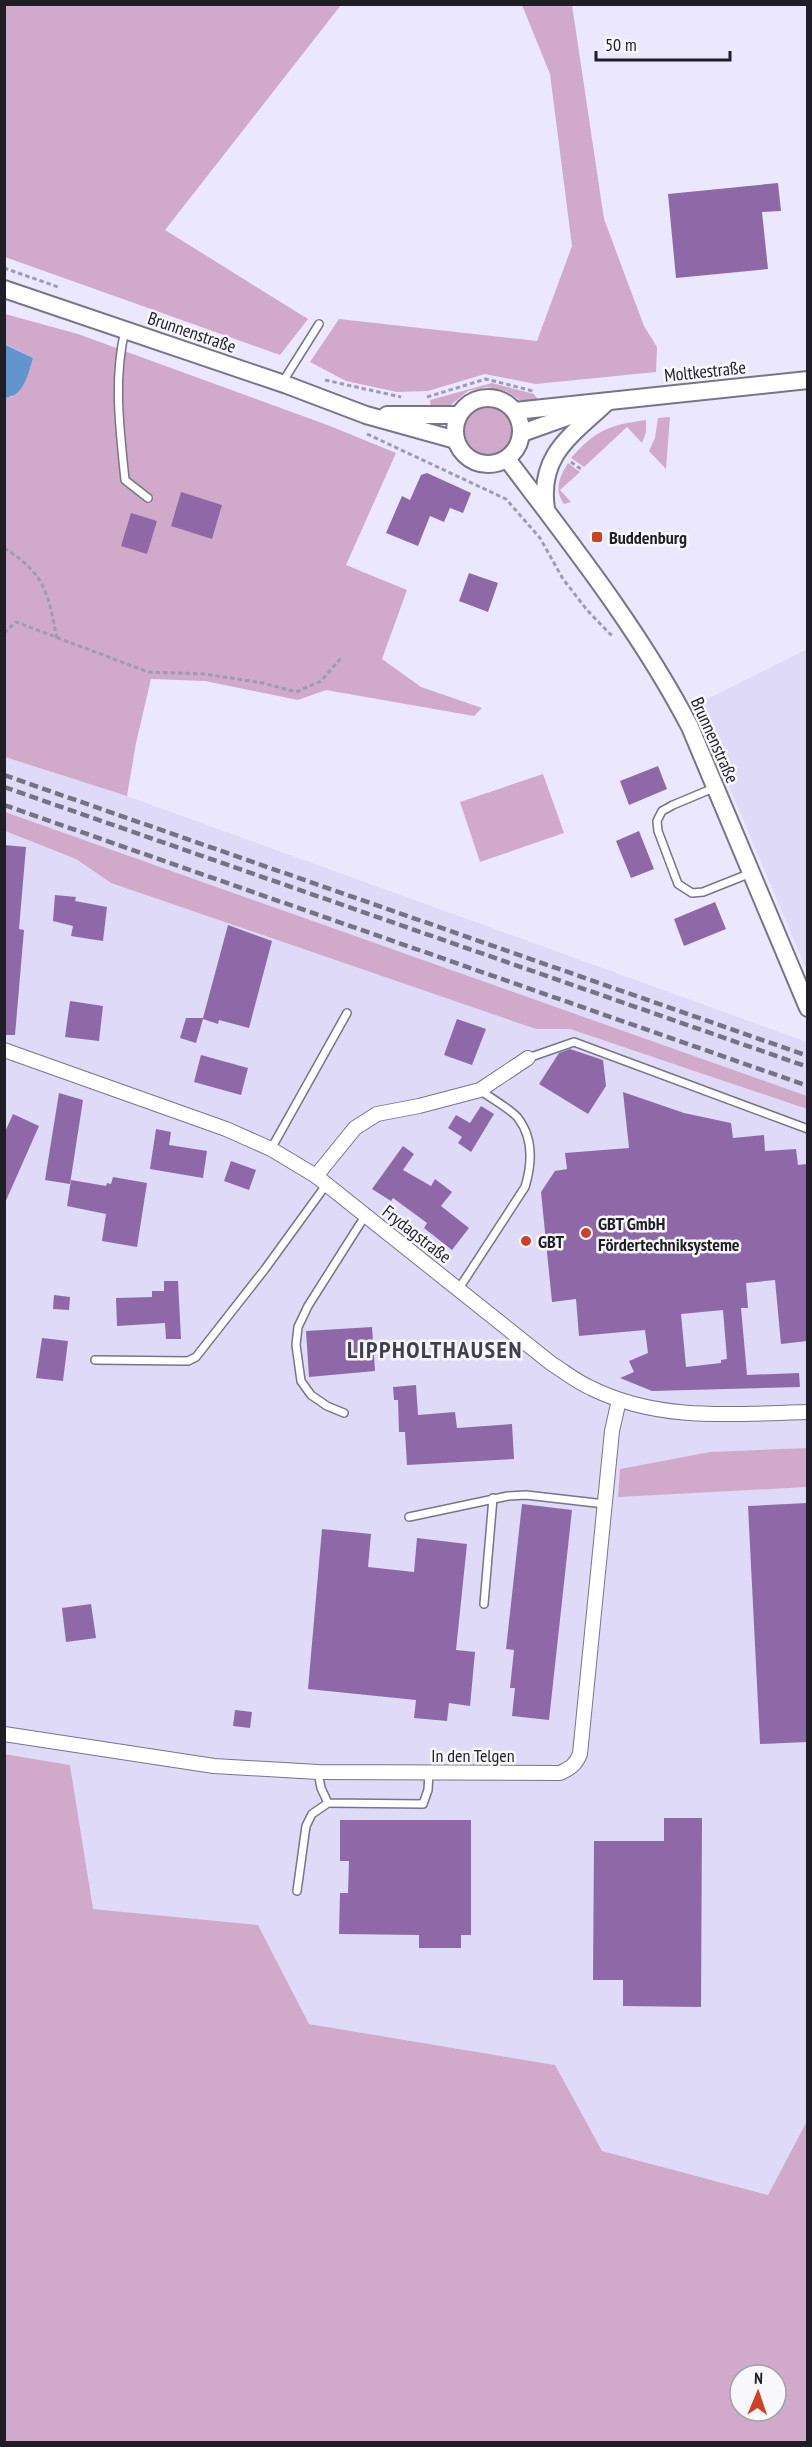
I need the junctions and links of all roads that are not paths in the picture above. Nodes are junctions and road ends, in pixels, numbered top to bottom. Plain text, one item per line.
1 (4, 289) edge
2 (319, 324) dead end
3 (125, 330) junction
4 (807, 380) edge
5 (282, 383) junction
6 (607, 402) junction
7 (515, 411) junction
8 (459, 415) junction
9 (425, 423) junction
10 (522, 433) junction
11 (456, 440) junction
12 (507, 459) junction
13 (148, 498) dead end
14 (546, 511) junction
15 (716, 788) junction
16 (751, 873) junction
17 (807, 1008) edge
18 (347, 1013) dead end
19 (4, 1050) edge
20 (528, 1058) joint
21 (480, 1090) junction
22 (807, 1130) edge
23 (270, 1149) junction
24 (321, 1181) junction
25 (365, 1216) junction
26 (458, 1290) junction
27 (95, 1360) dead end
28 (619, 1400) junction
29 (807, 1412) edge
30 (344, 1413) dead end
31 (492, 1498) junction
32 (604, 1504) junction
33 (409, 1517) dead end
34 (484, 1604) dead end
35 (4, 1734) edge
36 (318, 1772) junction
37 (429, 1773) junction
38 (328, 1803) junction
39 (297, 1891) dead end

1 - 3 street, Brunnenstraße
2 - 5 lane
3 - 5 street, Brunnenstraße
3 - 13 lane
4 - 6 street, Moltkestraße
5 - 9 street, Brunnenstraße
6 - 7 street, Moltkestraße
6 - 10 street, Moltkestraße
6 - 14 street
7 - 8 street
7 - 10 street
8 - 9 street, Brunnenstraße
8 - 11 street
9 - 11 street, Brunnenstraße
10 - 12 street
11 - 12 street
12 - 14 street, Brunnenstraße
14 - 15 street, Brunnenstraße
15 - 16 street, Brunnenstraße
15 - 16 lane
16 - 17 street, Brunnenstraße
18 - 23 lane
19 - 23 street, Frydagstraße
20 - 21 street
20 - 22 lane
21 - 24 street
21 - 26 lane
23 - 24 street, Frydagstraße
24 - 25 street, Frydagstraße
24 - 27 lane
25 - 26 street, Frydagstraße
25 - 30 lane
26 - 28 street, Frydagstraße
28 - 29 street, Frydagstraße
28 - 32 street, In den Telgen
31 - 32 lane
31 - 33 lane
31 - 34 lane
32 - 37 street, In den Telgen
35 - 36 street, In den Telgen
36 - 37 street, In den Telgen
36 - 38 lane
37 - 38 lane
38 - 39 lane

